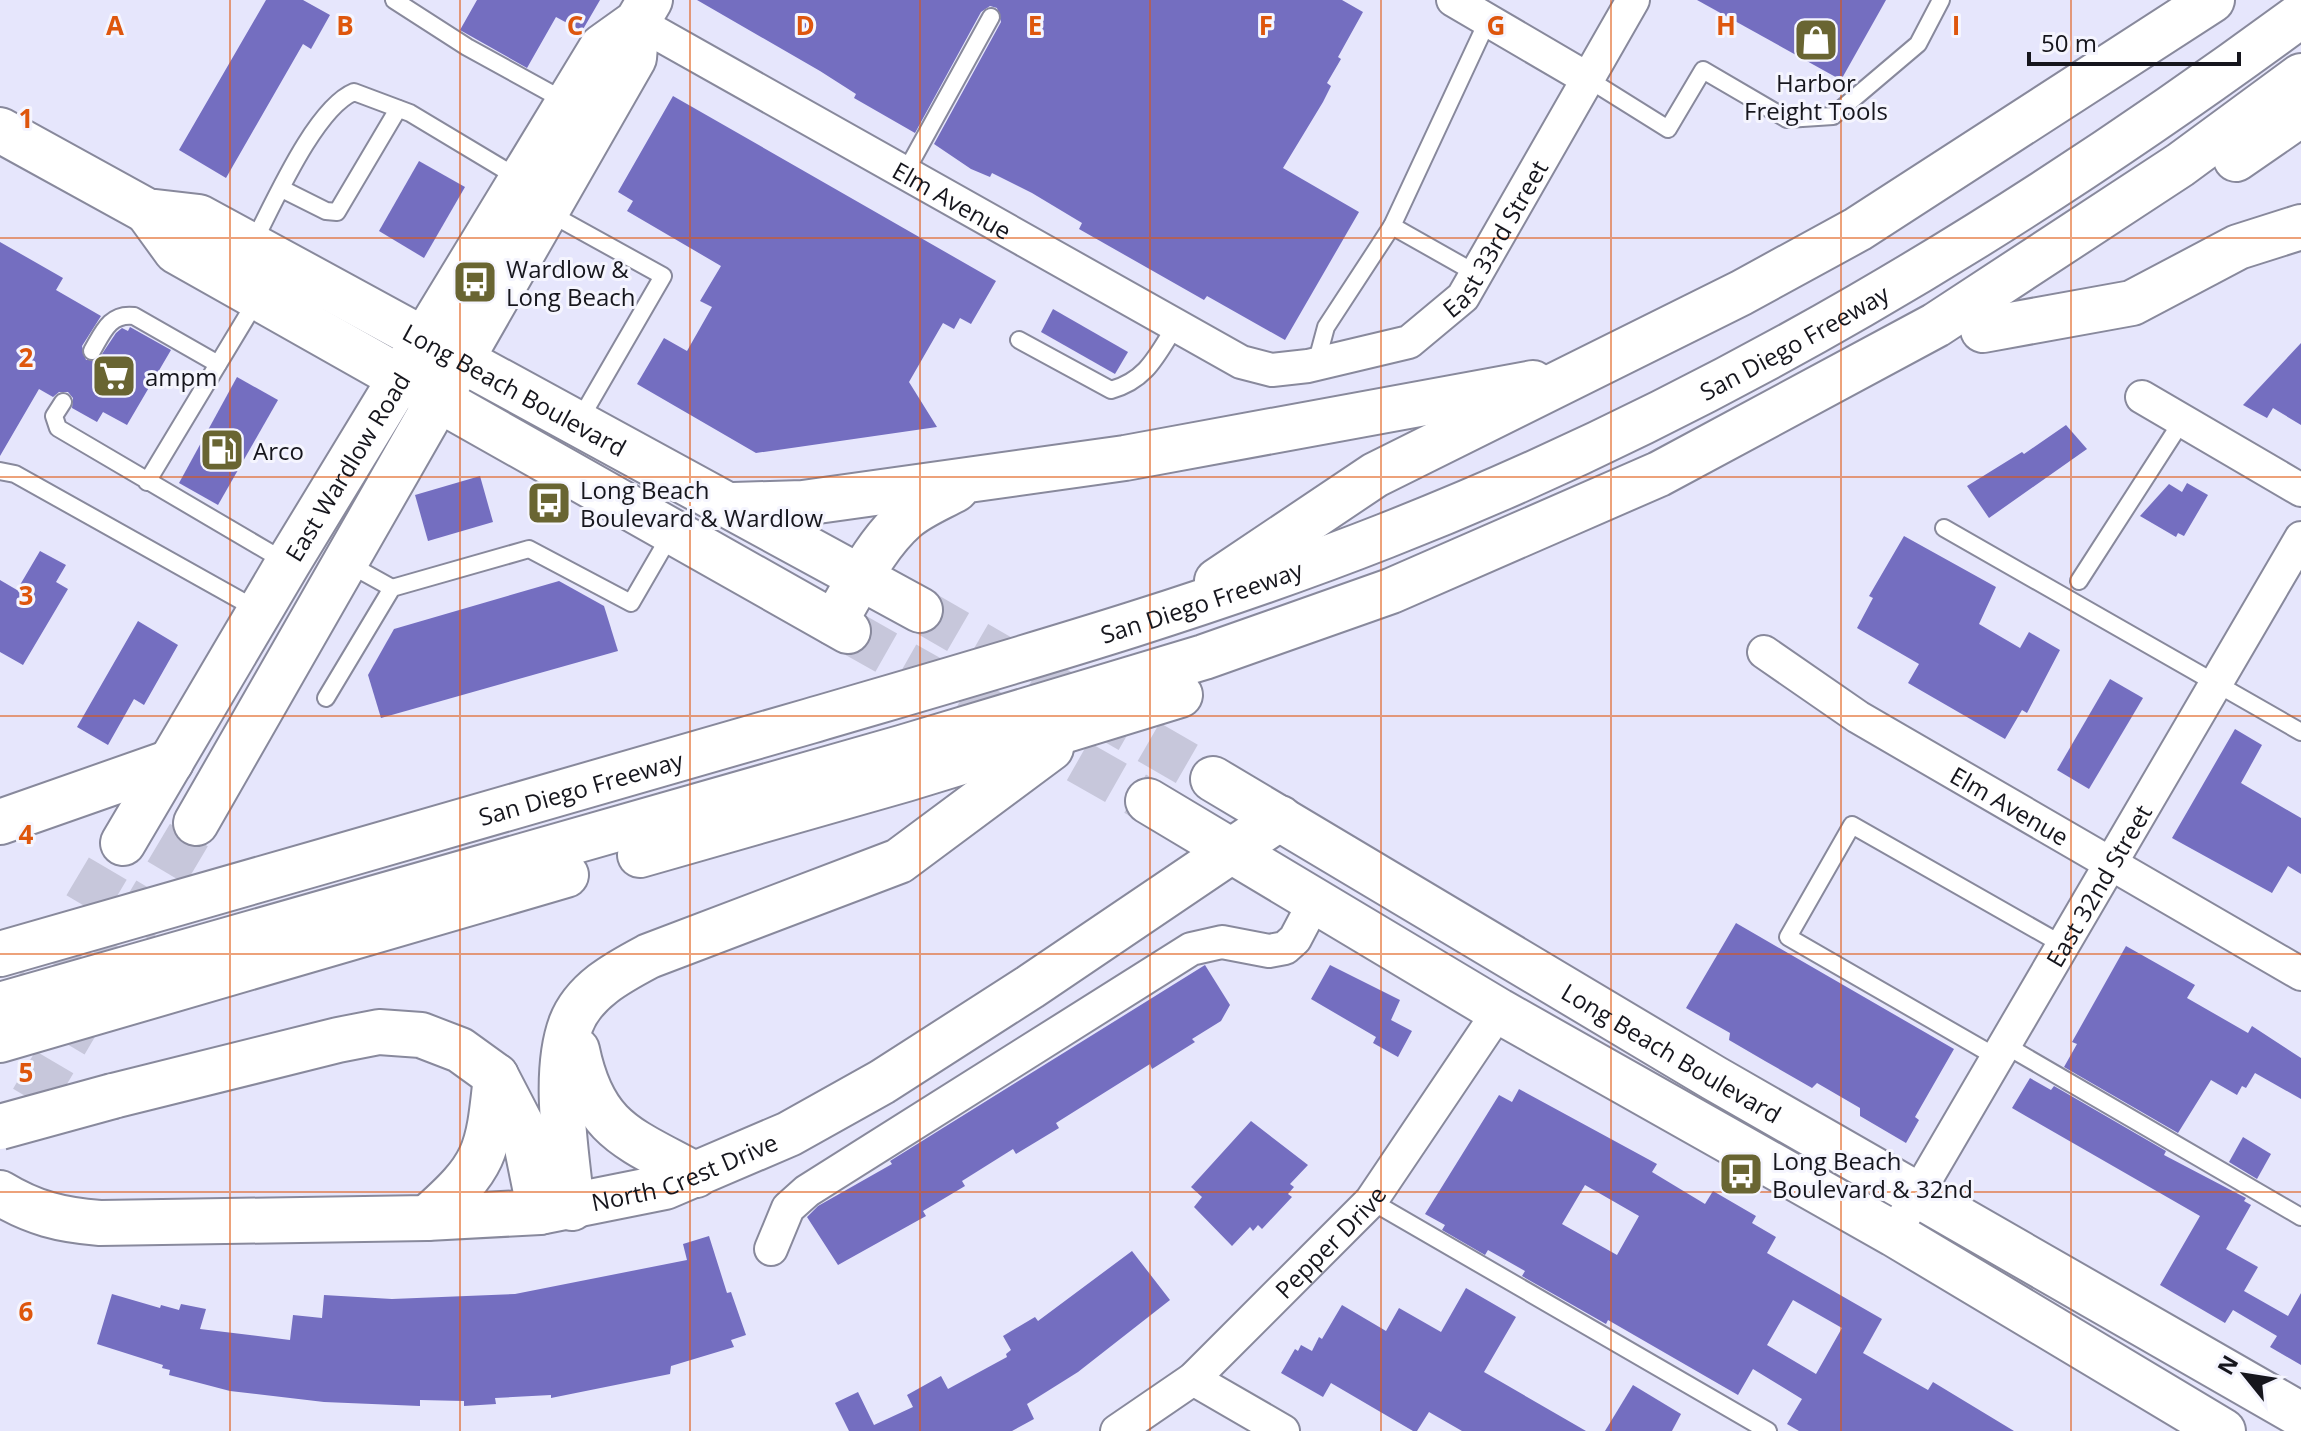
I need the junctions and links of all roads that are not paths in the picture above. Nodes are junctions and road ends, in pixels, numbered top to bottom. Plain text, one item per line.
1 (1633, 0) edge
2 (1941, 0) edge
3 (2162, 0) edge
4 (2212, 0) edge
5 (398, 1) edge
6 (1477, 9) edge
7 (644, 11) edge
8 (2301, 15) edge
9 (991, 17) dead end
10 (2301, 76) edge
11 (1588, 79) junction
12 (568, 103) junction
13 (398, 109) junction
14 (2301, 114) edge
15 (0, 130) edge
16 (1970, 158) junction
17 (905, 173) junction
18 (282, 189) junction
19 (534, 196) junction
20 (147, 211) junction
21 (1392, 226) junction
22 (2301, 227) edge
23 (251, 245) junction
24 (1477, 274) junction
25 (258, 297) junction
26 (1176, 325) junction
27 (1983, 330) junction
28 (425, 337) junction
29 (1019, 340) dead end
30 (92, 351) dead end
31 (463, 358) junction
32 (218, 364) junction
33 (1316, 364) junction
34 (1272, 370) joint
35 (1579, 376) junction
36 (401, 379) junction
37 (2142, 397) dead end
38 (63, 402) dead end
39 (439, 402) junction
40 (579, 421) junction
41 (2182, 421) junction
42 (0, 471) edge
43 (975, 478) junction
44 (147, 482) junction
45 (2301, 490) edge
46 (733, 505) junction
47 (1944, 528) dead end
48 (672, 532) junction
49 (2301, 538) edge
50 (288, 563) junction
51 (346, 563) junction
52 (862, 576) junction
53 (2079, 581) dead end
54 (392, 588) junction
55 (259, 610) junction
56 (920, 610) tunnel mouth
57 (1159, 618) junction
58 (1764, 652) dead end
59 (2217, 683) junction
60 (326, 698) dead end
61 (1075, 729) junction
62 (2301, 732) edge
63 (171, 762) junction
64 (1213, 779) tunnel mouth
65 (1148, 801) tunnel mouth
66 (1280, 818) junction
67 (0, 822) edge
68 (196, 823) tunnel mouth
69 (123, 843) tunnel mouth
70 (1231, 850) junction
71 (2110, 863) junction
72 (1315, 901) junction
73 (2063, 945) junction
74 (0, 954) edge
75 (2301, 974) edge
76 (0, 988) edge
77 (0, 1005) edge
78 (1499, 1011) junction
79 (571, 1024) junction
80 (0, 1040) edge
81 (2002, 1051) junction
82 (496, 1076) junction
83 (16, 1114) edge
84 (0, 1154) edge
85 (696, 1175) junction
86 (0, 1193) edge
87 (1918, 1196) junction
88 (1371, 1201) junction
89 (556, 1210) junction
90 (2301, 1217) edge
91 (427, 1218) junction
92 (1894, 1234) junction
93 (771, 1249) dead end
94 (1193, 1379) junction
95 (2301, 1415) edge
96 (1117, 1431) edge
97 (1283, 1431) edge
98 (1768, 1431) edge
99 (2223, 1431) edge

1 - 11 street, East 33rd Street
2 - 11 lane
3 - 16 main road
4 - 16 main road
5 - 12 lane
6 - 11 street
6 - 21 lane
7 - 12 main road, East Wardlow Road
7 - 17 street, Elm Avenue
7 - 19 main road, East Wardlow Road
8 - 57 main road, San Diego Freeway
9 - 17 lane
10 - 77 main road
11 - 24 street, East 33rd Street
12 - 19 main road, East Wardlow Road
13 - 18 lane
13 - 18 lane
13 - 19 lane
14 - 27 main road
15 - 20 main road, Long Beach Boulevard
16 - 35 main road
17 - 26 street, Elm Avenue
18 - 23 lane
19 - 28 main road, East Wardlow Road
19 - 31 main road, East Wardlow Road
19 - 40 lane
20 - 23 main road, Long Beach Boulevard
20 - 25 main road, Long Beach Boulevard
21 - 24 lane
21 - 33 lane
22 - 27 main road
23 - 28 main road, Long Beach Boulevard
24 - 33 street, East 33rd Street
25 - 32 lane
25 - 36 main road, Long Beach Boulevard
26 - 29 lane
26 - 34 street, Elm Avenue
27 - 61 main road
28 - 31 main road, Long Beach Boulevard
28 - 36 main road, East Wardlow Road
30 - 32 lane
31 - 39 main road, East Wardlow Road
31 - 40 main road, Long Beach Boulevard
32 - 44 lane
33 - 34 street, East 33rd Street
35 - 43 main road
35 - 57 main road
36 - 39 main road, Long Beach Boulevard
36 - 50 main road, East Wardlow Road
37 - 41 street
38 - 44 lane
39 - 48 main road, Long Beach Boulevard
39 - 51 main road, East Wardlow Road
40 - 46 main road, Long Beach Boulevard
41 - 45 street
41 - 53 lane
42 - 55 lane
43 - 46 main road
43 - 52 main road
44 - 50 lane
46 - 52 main road, Long Beach Boulevard
47 - 59 lane
48 - 52 main road, Long Beach Boulevard
48 - 54 lane
49 - 59 street, East 32nd Street
50 - 55 main road, East Wardlow Road
51 - 54 lane
51 - 68 main road, East Wardlow Road
52 - 56 main road, Long Beach Boulevard
54 - 60 lane
55 - 63 main road, East Wardlow Road
57 - 74 main road, San Diego Freeway
57 - 76 main road
58 - 71 street, Elm Avenue
59 - 62 lane
59 - 71 street, East 32nd Street
61 - 79 main road
61 - 80 main road
63 - 67 main road
63 - 69 main road, East Wardlow Road
64 - 66 main road, Long Beach Boulevard
65 - 70 main road, Long Beach Boulevard
66 - 70 main road, North Crest Drive
66 - 87 main road, Long Beach Boulevard
70 - 72 main road, Long Beach Boulevard
70 - 85 main road, North Crest Drive
71 - 73 street, East 32nd Street
71 - 75 street, Elm Avenue
72 - 78 main road, Long Beach Boulevard
72 - 93 street
73 - 81 street, East 32nd Street
73 - 81 lane
78 - 88 street, Pepper Drive
78 - 92 main road, Long Beach Boulevard
79 - 85 main road
79 - 89 main road
81 - 87 street, East 32nd Street
81 - 90 lane
82 - 83 main road, bridge
82 - 89 main road
82 - 91 main road
83 - 84 main road
85 - 89 main road, North Crest Drive
86 - 91 main road, North Crest Drive
87 - 92 street, East 32nd Street
87 - 95 main road, Long Beach Boulevard
88 - 94 street, Pepper Drive
88 - 98 lane
89 - 91 main road, North Crest Drive
92 - 99 main road, Long Beach Boulevard
94 - 96 street, Pepper Drive
94 - 97 street

